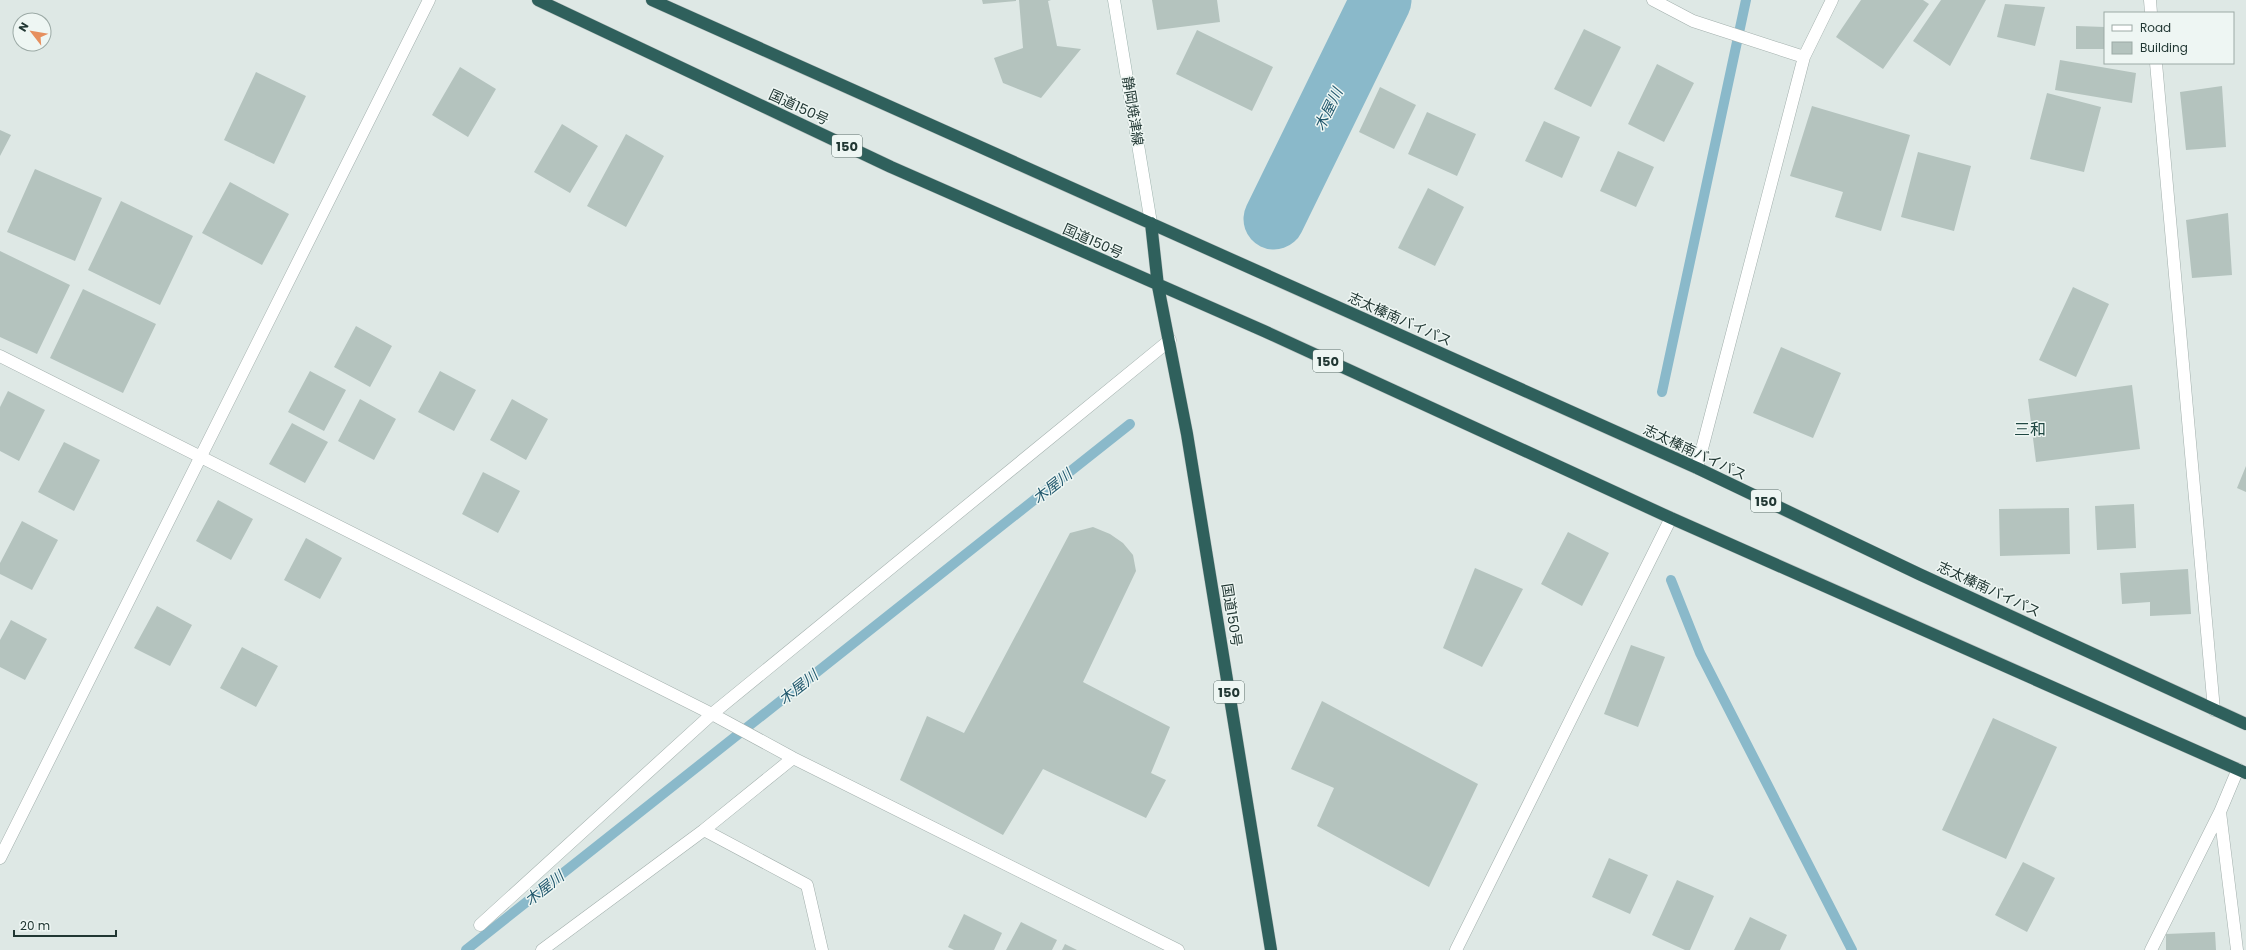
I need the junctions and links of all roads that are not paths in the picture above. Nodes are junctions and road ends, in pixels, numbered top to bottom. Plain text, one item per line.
1 (429, 0) edge
2 (538, 0) edge
3 (652, 0) edge
4 (1114, 0) edge
5 (1653, 0) edge
6 (1832, 0) edge
7 (2150, 0) edge
8 (2151, 12) edge
9 (1804, 57) junction
10 (2156, 64) edge
11 (1151, 223) junction
12 (1158, 286) junction
13 (1170, 340) junction
14 (0, 356) edge
15 (200, 456) junction
16 (1697, 468) junction
17 (1671, 518) junction
18 (2214, 710) junction
19 (712, 714) junction
20 (2246, 724) edge
21 (793, 758) junction
22 (2242, 771) edge
23 (2220, 812) junction
24 (704, 830) junction
25 (0, 858) edge
26 (480, 925) dead end
27 (542, 950) edge
28 (822, 950) edge
29 (1178, 950) edge
30 (1271, 950) edge
31 (1456, 950) edge
32 (2151, 950) edge
33 (2237, 950) edge

1 - 15 street
2 - 12 highway, 国道150号 / 150
3 - 11 highway, 150
4 - 11 street, 静岡焼津線
5 - 9 street
6 - 9 street
7 - 8 street
9 - 16 street
10 - 18 street
11 - 12 highway, 国道150号 / 150
11 - 16 highway, 志太榛南バイパス / 150
12 - 13 highway, 国道150号 / 150
12 - 17 highway, 150
13 - 19 street
13 - 30 highway, 国道150号 / 150
14 - 15 street
15 - 19 street
15 - 25 street
16 - 18 highway, 志太榛南バイパス / 150
17 - 22 highway, 150
17 - 31 street
18 - 20 highway, 志太榛南バイパス / 150
19 - 21 street
19 - 26 street
21 - 24 street
21 - 29 street
22 - 23 street
23 - 32 street
23 - 33 street
24 - 27 street
24 - 28 street

